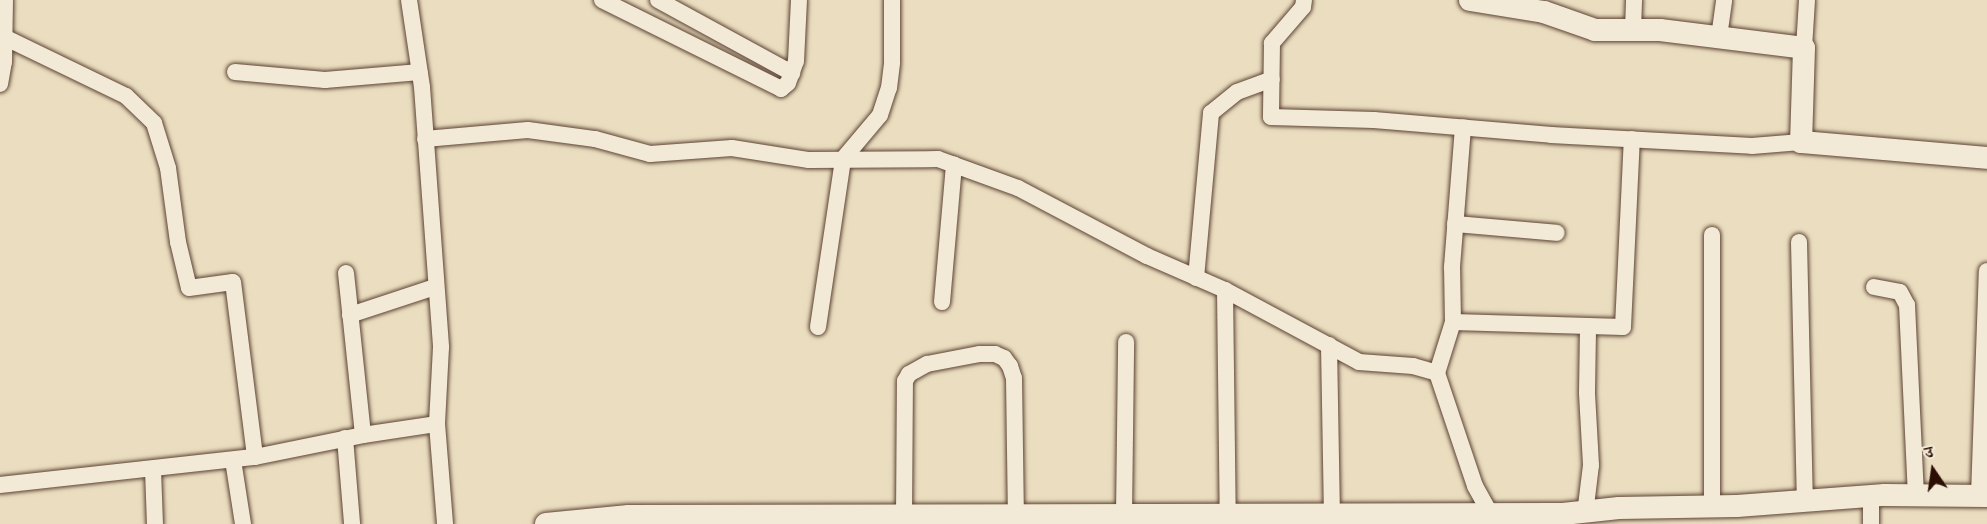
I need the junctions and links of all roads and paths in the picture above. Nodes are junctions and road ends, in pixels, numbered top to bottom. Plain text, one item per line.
1 (5, 0) edge
2 (409, 0) edge
3 (602, 0) edge
4 (658, 0) edge
5 (799, 0) edge
6 (892, 0) edge
7 (1304, 0) edge
8 (1470, 0) edge
9 (1634, 0) edge
10 (1724, 0) edge
11 (1807, 0) edge
12 (629, 6) edge
13 (1633, 30) junction
14 (1719, 37) junction
15 (6, 38) junction
16 (1804, 48) junction
17 (235, 72) dead end
18 (420, 72) junction
19 (792, 73) junction
20 (1272, 79) junction
21 (0, 84) edge
22 (1463, 127) junction
23 (425, 139) junction
24 (1632, 139) junction
25 (1801, 142) junction
26 (1987, 158) edge
27 (843, 159) junction
28 (954, 165) junction
29 (1455, 224) junction
30 (1557, 233) dead end
31 (1712, 234) dead end
32 (1799, 242) dead end
33 (1987, 271) edge
34 (346, 273) dead end
35 (1196, 278) junction
36 (435, 287) junction
37 (1874, 287) dead end
38 (1225, 290) junction
39 (942, 302) dead end
40 (350, 315) junction
41 (1453, 322) junction
42 (1588, 326) junction
43 (818, 327) dead end
44 (1126, 342) dead end
45 (1329, 345) junction
46 (1986, 357) edge
47 (1437, 373) junction
48 (437, 424) junction
49 (363, 435) junction
50 (345, 438) junction
51 (255, 458) junction
52 (233, 460) junction
53 (153, 470) junction
54 (0, 485) edge
55 (1916, 495) junction
56 (1871, 496) junction
57 (1983, 496) edge
58 (1805, 501) junction
59 (1712, 505) junction
60 (1332, 513) junction
61 (1490, 513) junction
62 (1016, 514) junction
63 (1585, 514) junction
64 (1620, 516) edge
65 (904, 517) junction
66 (1111, 518) edge
67 (978, 519) edge
68 (661, 520) edge
69 (746, 520) edge
70 (874, 520) edge
71 (1228, 520) edge
72 (155, 524) edge
73 (243, 524) edge
74 (352, 524) edge
75 (446, 524) edge
76 (548, 524) edge
77 (1871, 524) edge

1 - 15 street
2 - 18 street
3 - 12 street
4 - 19 street
5 - 19 street
6 - 27 street
7 - 20 street
8 - 13 street
9 - 13 street
10 - 14 street
11 - 16 street
12 - 19 street
13 - 14 street
14 - 16 street
15 - 21 street
15 - 51 street
16 - 25 street
17 - 18 street
18 - 23 street
20 - 22 street
20 - 35 street
22 - 24 street
22 - 29 street
23 - 27 street
23 - 36 street
24 - 25 street
24 - 42 street
25 - 26 street
27 - 28 street
27 - 43 street
28 - 35 street
28 - 39 street
29 - 30 street
29 - 41 street
31 - 59 street
32 - 58 street
33 - 46 street
34 - 40 street
35 - 38 street
36 - 40 street
36 - 48 street
37 - 55 street
38 - 45 street
38 - 71 street
40 - 49 street
41 - 42 street
41 - 47 street
42 - 63 street
44 - 66 street
45 - 47 street
45 - 60 street
46 - 57 street
47 - 61 street
48 - 49 street
48 - 75 street
49 - 50 street
50 - 51 street
50 - 74 street
51 - 52 street
52 - 53 street
52 - 73 street
53 - 54 street
53 - 72 street
55 - 56 street
55 - 57 street
56 - 58 street
56 - 77 street
58 - 59 street
59 - 64 street
60 - 61 street
60 - 71 street
61 - 63 street
62 - 65 street
62 - 66 street
62 - 67 street
63 - 64 street
65 - 67 street
65 - 70 street
66 - 71 street
68 - 69 street
68 - 76 street
69 - 70 street

